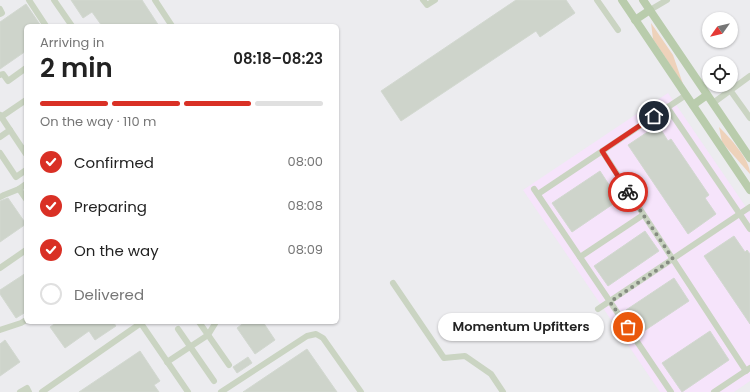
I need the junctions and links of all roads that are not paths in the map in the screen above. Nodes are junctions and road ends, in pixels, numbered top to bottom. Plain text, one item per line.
1 (29, 0) edge
2 (54, 0) edge
3 (155, 0) edge
4 (423, 0) edge
5 (435, 0) edge
6 (598, 0) edge
7 (622, 0) edge
8 (643, 0) edge
9 (667, 0) edge
10 (0, 9) edge
11 (650, 10) junction
12 (0, 14) edge
13 (635, 20) junction
14 (45, 24) edge
15 (71, 24) edge
16 (171, 24) edge
17 (618, 30) dead end
18 (24, 69) edge
19 (0, 75) edge
20 (750, 76) edge
21 (738, 84) edge
22 (727, 92) edge
23 (731, 92) edge
24 (686, 95) junction
25 (707, 95) junction
26 (24, 101) edge
27 (713, 103) junction
28 (693, 105) junction
29 (667, 107) junction
30 (1, 116) edge
31 (750, 118) edge
32 (10, 130) junction
33 (0, 138) edge
34 (24, 151) edge
35 (602, 151) junction
36 (0, 153) edge
37 (750, 158) edge
38 (24, 171) edge
39 (24, 185) edge
40 (19, 189) junction
41 (750, 190) edge
42 (24, 196) edge
43 (0, 197) edge
44 (750, 207) edge
45 (643, 214) junction
46 (740, 214) junction
47 (750, 229) edge
48 (24, 251) edge
49 (580, 257) junction
50 (673, 259) junction
51 (0, 268) edge
52 (393, 283) dead end
53 (610, 302) junction
54 (598, 309) dead end
55 (24, 321) edge
56 (140, 324) edge
57 (142, 324) edge
58 (200, 324) edge
59 (215, 324) edge
60 (178, 329) dead end
61 (0, 330) edge
62 (208, 334) junction
63 (190, 346) junction
64 (168, 362) junction
65 (229, 365) dead end
66 (748, 369) edge
67 (214, 381) dead end
68 (20, 392) edge
69 (29, 392) edge
70 (42, 392) edge
71 (188, 392) edge
72 (222, 392) edge
73 (361, 392) edge
74 (503, 392) edge
75 (671, 392) edge
76 (714, 392) edge

1 - 14 street
2 - 15 street
3 - 16 street
4 - 5 street
6 - 17 street
7 - 13 main road
8 - 11 main road
9 - 11 street
10 - 12 street
11 - 13 main road
11 - 25 main road
13 - 24 main road
18 - 19 street
20 - 21 street
22 - 27 street
23 - 31 street
24 - 28 main road
24 - 29 street
25 - 27 main road
25 - 28 main road
26 - 30 street
27 - 37 main road
28 - 41 main road
29 - 35 street
29 - 46 street
30 - 32 street
32 - 33 street
32 - 34 street
35 - 45 street
35 - 49 street
36 - 38 street
39 - 40 street
40 - 42 street
40 - 43 street
44 - 46 street
45 - 49 street
45 - 50 street
46 - 47 street
46 - 50 street
48 - 51 street
49 - 53 street
50 - 53 street
50 - 66 street
52 - 74 street
53 - 54 street
53 - 75 street
55 - 61 street
56 - 70 street
57 - 64 street
58 - 62 street
59 - 62 street
60 - 63 street
62 - 63 street
62 - 65 street
63 - 64 street
63 - 67 street
64 - 71 street
66 - 76 street
68 - 69 street
72 - 73 street

